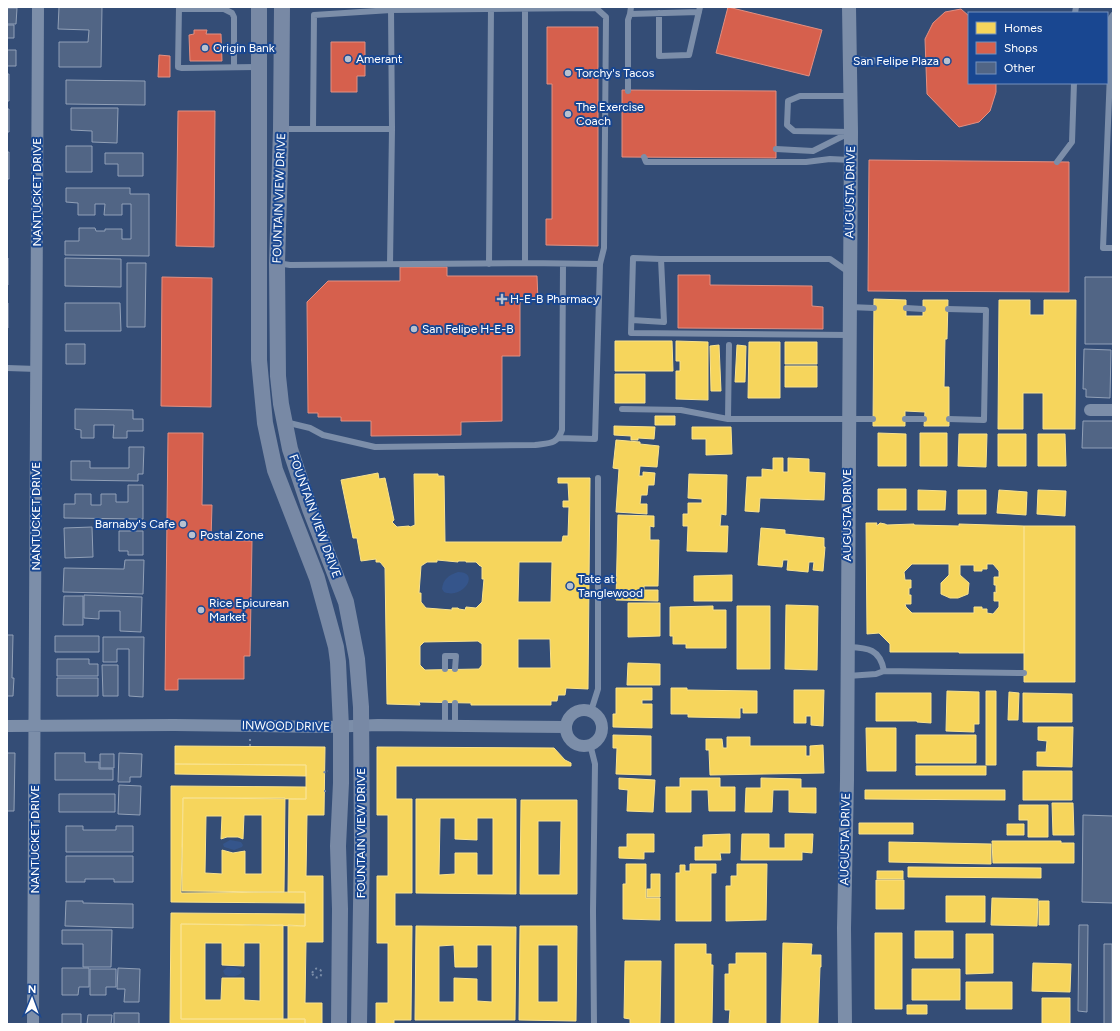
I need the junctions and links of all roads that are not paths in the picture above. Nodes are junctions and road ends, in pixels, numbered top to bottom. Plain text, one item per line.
1 (38, 7) edge
2 (260, 7) edge
3 (282, 7) edge
4 (849, 7) edge
5 (179, 8) edge
6 (392, 8) edge
7 (491, 8) edge
8 (525, 8) junction
9 (596, 8) edge
10 (630, 10) edge
11 (699, 10) edge
12 (659, 13) junction
13 (1113, 15) edge
14 (850, 59) junction
15 (896, 62) dead end
16 (234, 67) junction
17 (260, 67) junction
18 (1112, 73) edge
19 (1074, 84) edge
20 (628, 90) dead end
21 (850, 96) junction
22 (281, 129) junction
23 (313, 129) junction
24 (392, 129) junction
25 (851, 132) junction
26 (776, 149) dead end
27 (644, 157) dead end
28 (850, 160) junction
29 (1057, 162) dead end
30 (1105, 210) junction
31 (1113, 210) edge
32 (1113, 248) edge
33 (661, 259) junction
34 (277, 263) junction
35 (525, 263) junction
36 (390, 264) junction
37 (489, 264) junction
38 (563, 264) junction
39 (600, 264) junction
40 (850, 273) junction
41 (849, 308) junction
42 (874, 308) dead end
43 (906, 308) dead end
44 (923, 309) dead end
45 (948, 309) dead end
46 (632, 320) junction
47 (849, 335) junction
48 (729, 345) dead end
49 (7, 368) edge
50 (37, 368) junction
51 (622, 410) dead end
52 (1090, 410) dead end
53 (1113, 410) edge
54 (728, 419) junction
55 (848, 419) junction
56 (873, 419) dead end
57 (905, 419) dead end
58 (924, 419) dead end
59 (949, 420) dead end
60 (285, 422) junction
61 (265, 423) junction
62 (559, 438) junction
63 (598, 478) dead end
64 (317, 525) junction
65 (300, 533) junction
66 (847, 647) junction
67 (445, 669) dead end
68 (455, 669) dead end
69 (884, 671) junction
70 (1024, 672) dead end
71 (847, 676) junction
72 (445, 702) dead end
73 (455, 703) dead end
74 (591, 711) junction
75 (7, 726) edge
76 (35, 726) junction
77 (361, 726) junction
78 (450, 726) junction
79 (341, 727) junction
80 (566, 728) junction
81 (590, 744) junction
82 (340, 909) junction
83 (360, 909) junction
84 (33, 1024) edge
85 (339, 1024) edge
86 (359, 1024) edge
87 (594, 1024) edge
88 (845, 1024) edge

1 - 50 street, NANTUCKET DRIVE
2 - 17 main road, FOUNTAIN VIEW DRIVE
3 - 22 main road, FOUNTAIN VIEW DRIVE
4 - 14 street, AUGUSTA DRIVE
5 - 16 lane
5 - 16 lane
6 - 7 lane
6 - 23 lane
6 - 24 lane
7 - 8 lane
7 - 37 lane
8 - 9 lane
8 - 35 lane
9 - 39 lane
10 - 12 lane
10 - 20 lane
11 - 12 lane
11 - 12 lane
13 - 18 lane
14 - 15 lane
14 - 21 street, AUGUSTA DRIVE
16 - 17 lane
17 - 61 main road, FOUNTAIN VIEW DRIVE
18 - 30 lane
19 - 29 lane
21 - 25 street, AUGUSTA DRIVE
21 - 25 lane
22 - 23 lane
22 - 34 main road, FOUNTAIN VIEW DRIVE
23 - 24 lane
24 - 36 lane
25 - 26 lane
25 - 28 street, AUGUSTA DRIVE
27 - 28 lane
28 - 40 street, AUGUSTA DRIVE
30 - 31 lane
30 - 32 lane
33 - 40 lane
33 - 46 lane
33 - 46 lane
34 - 36 lane
34 - 60 main road, FOUNTAIN VIEW DRIVE
35 - 37 lane
35 - 38 lane
36 - 37 lane
38 - 39 lane
38 - 62 lane
39 - 62 lane
40 - 41 street, AUGUSTA DRIVE
41 - 42 lane
41 - 47 street, AUGUSTA DRIVE
43 - 44 lane
45 - 59 lane
46 - 47 lane
47 - 55 street, AUGUSTA DRIVE
48 - 54 lane
49 - 50 lane
50 - 76 street, NANTUCKET DRIVE
51 - 54 lane
52 - 53 street
54 - 55 lane
55 - 56 lane
55 - 66 street, AUGUSTA DRIVE
57 - 58 lane
60 - 61 main road
60 - 62 lane
60 - 64 main road, FOUNTAIN VIEW DRIVE
61 - 65 main road, FOUNTAIN VIEW DRIVE
63 - 74 lane
64 - 65 main road
64 - 77 main road, FOUNTAIN VIEW DRIVE
65 - 79 main road, FOUNTAIN VIEW DRIVE
66 - 69 lane
66 - 71 street, AUGUSTA DRIVE
67 - 68 lane
69 - 70 lane
69 - 71 lane
71 - 88 street, AUGUSTA DRIVE
72 - 78 lane
73 - 78 lane
74 - 80 street
74 - 81 street
75 - 76 street, INWOOD DRIVE
76 - 79 street, INWOOD DRIVE
76 - 84 street, NANTUCKET DRIVE
77 - 78 street, INWOOD DRIVE
77 - 79 street, INWOOD DRIVE
77 - 83 main road, FOUNTAIN VIEW DRIVE
78 - 80 street, INWOOD DRIVE
79 - 82 main road, FOUNTAIN VIEW DRIVE
80 - 81 street
81 - 87 lane
82 - 83 main road
82 - 85 main road, FOUNTAIN VIEW DRIVE
83 - 86 main road, FOUNTAIN VIEW DRIVE

